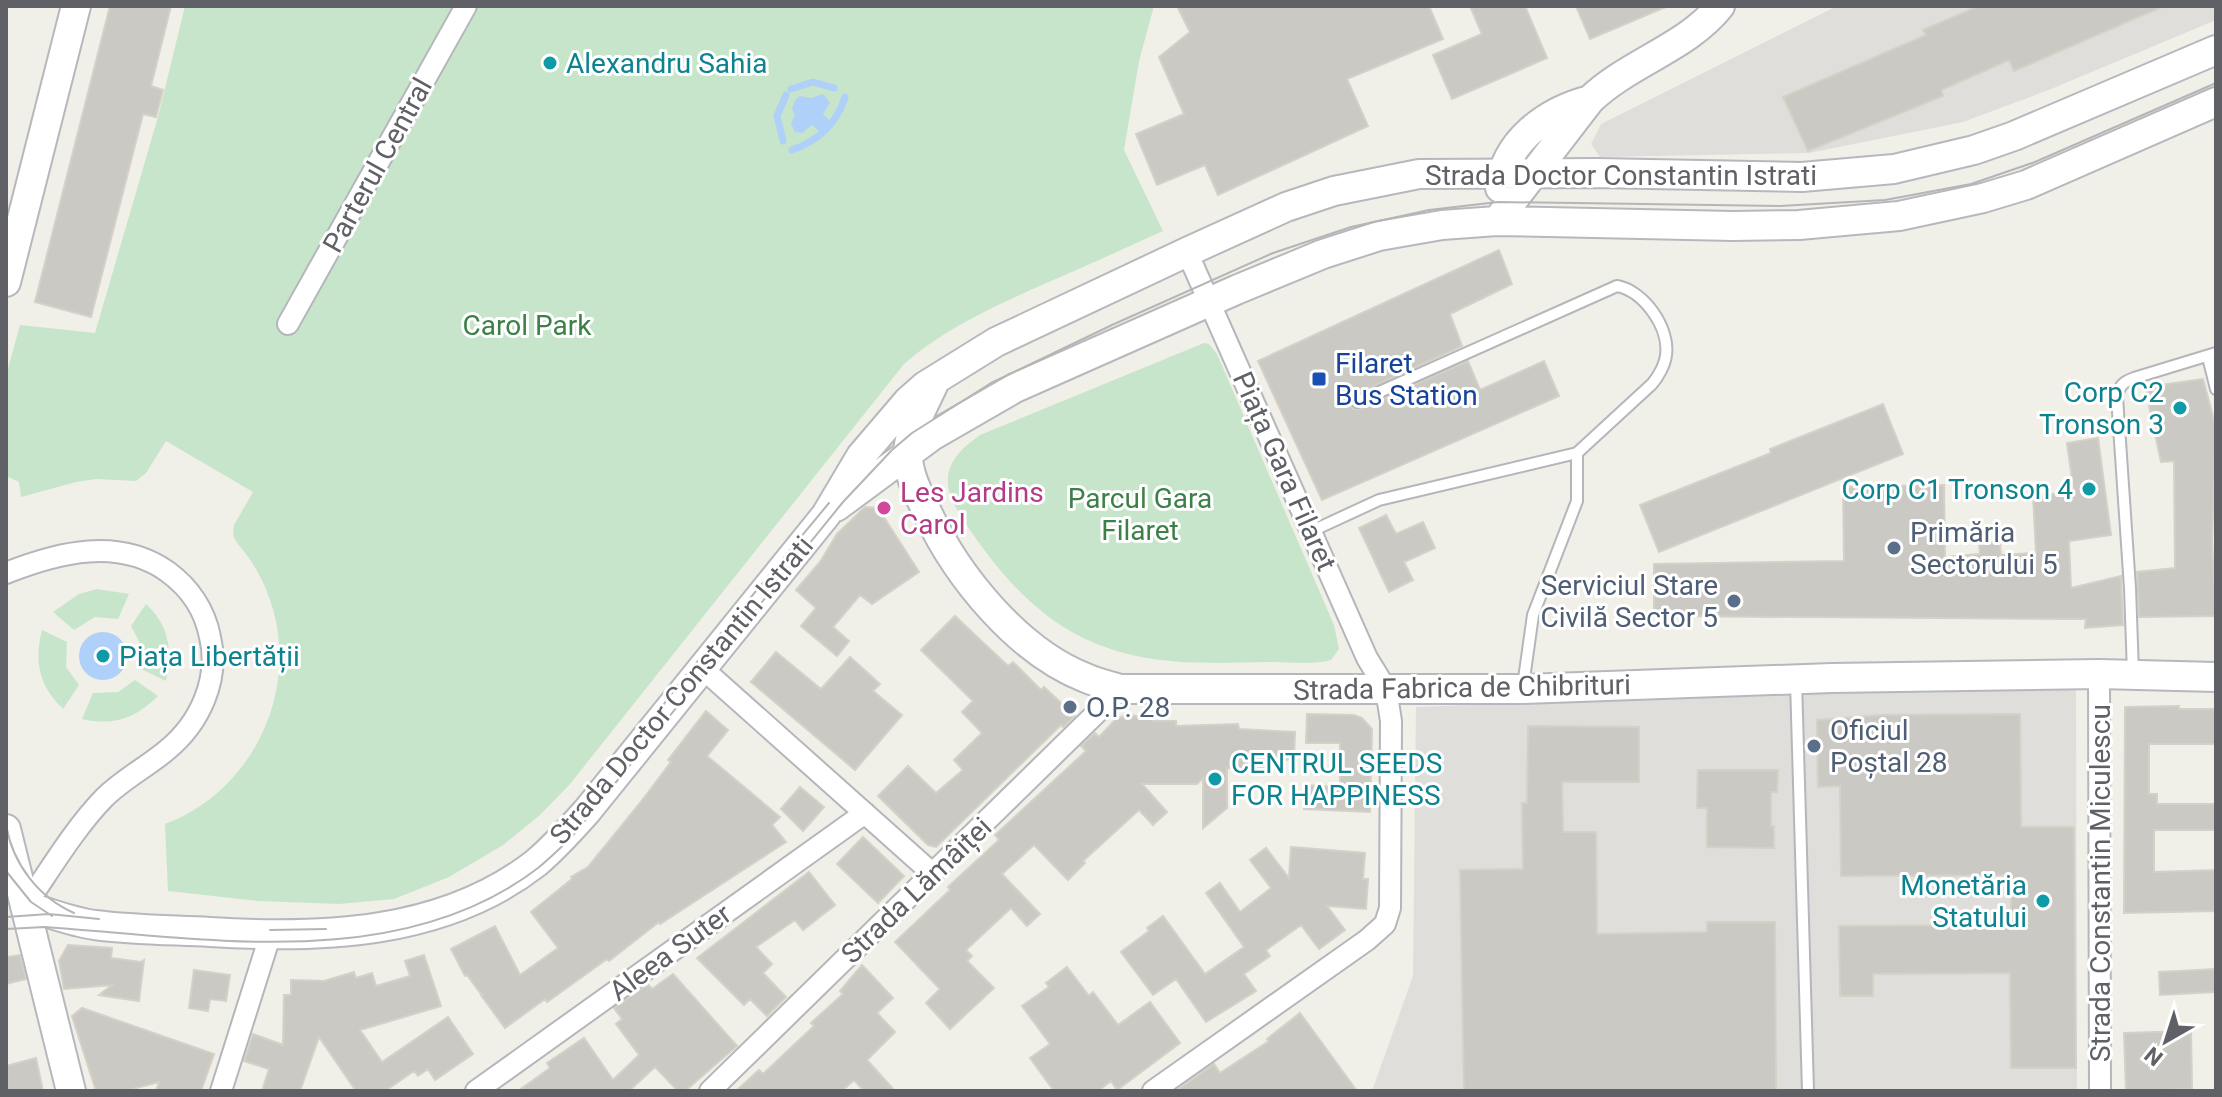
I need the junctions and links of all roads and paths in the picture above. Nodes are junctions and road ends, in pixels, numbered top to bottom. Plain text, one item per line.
1 (76, 6) edge
2 (466, 6) edge
3 (1720, 6) edge
4 (2216, 50) edge
5 (1590, 100) junction
6 (2216, 102) edge
7 (1501, 172) junction
8 (1534, 173) junction
9 (1497, 221) junction
10 (1187, 252) junction
11 (6, 282) edge
12 (1210, 301) junction
13 (288, 324) dead end
14 (2212, 355) edge
15 (936, 379) junction
16 (2216, 389) edge
17 (1357, 402) dead end
18 (907, 453) junction
19 (1577, 453) junction
20 (826, 515) junction
21 (1312, 531) junction
22 (6, 573) edge
23 (702, 668) junction
24 (2099, 674) junction
25 (2133, 675) junction
26 (2216, 677) edge
27 (1796, 679) junction
28 (1121, 689) junction
29 (1386, 689) junction
30 (1522, 689) junction
31 (865, 813) junction
32 (6, 829) edge
33 (933, 874) junction
34 (15, 909) edge
35 (270, 936) junction
36 (71, 1091) edge
37 (221, 1091) edge
38 (476, 1091) edge
39 (710, 1091) edge
40 (1153, 1091) edge
41 (1808, 1091) edge
42 (2100, 1091) edge

1 - 11 main road
2 - 13 street, Parterul Central
3 - 5 main road
4 - 8 main road, Strada Doctor Constantin Istrati
5 - 7 main road
5 - 8 main road
6 - 9 main road, Strada Doctor Constantin Istrati
7 - 8 main road, Strada Doctor Constantin Istrati
7 - 9 main road
7 - 10 main road, Strada Doctor Constantin Istrati
8 - 9 main road
9 - 12 main road, Strada Doctor Constantin Istrati
10 - 12 street, Piața Gara Filaret
10 - 15 main road, Strada Doctor Constantin Istrati
12 - 18 main road, Strada Doctor Constantin Istrati
12 - 21 street, Piața Gara Filaret
14 - 16 lane
14 - 25 lane
15 - 18 main road
15 - 20 main road, Strada Doctor Constantin Istrati
17 - 19 lane
18 - 20 main road, Strada Doctor Constantin Istrati
18 - 28 main road, Strada Fabrica de Chibrituri
19 - 21 lane
19 - 30 lane
20 - 23 main road, Strada Doctor Constantin Istrati
21 - 29 street, Piața Gara Filaret
22 - 34 street
23 - 31 street
23 - 35 main road, Strada Doctor Constantin Istrati
24 - 25 main road, Strada Fabrica de Chibrituri
24 - 27 main road, Strada Fabrica de Chibrituri
24 - 42 street, Strada Constantin Miculescu
25 - 26 main road, Strada Fabrica de Chibrituri
27 - 30 main road, Strada Fabrica de Chibrituri
27 - 41 lane
28 - 29 main road, Strada Fabrica de Chibrituri
28 - 33 street, Strada Lămâiței
29 - 30 main road, Strada Fabrica de Chibrituri
29 - 40 street
31 - 33 street
31 - 38 street, Aleea Suter
32 - 34 main road
33 - 39 street, Strada Lămâiței
34 - 35 main road, Strada Doctor Constantin Istrati
34 - 36 main road
35 - 37 street

